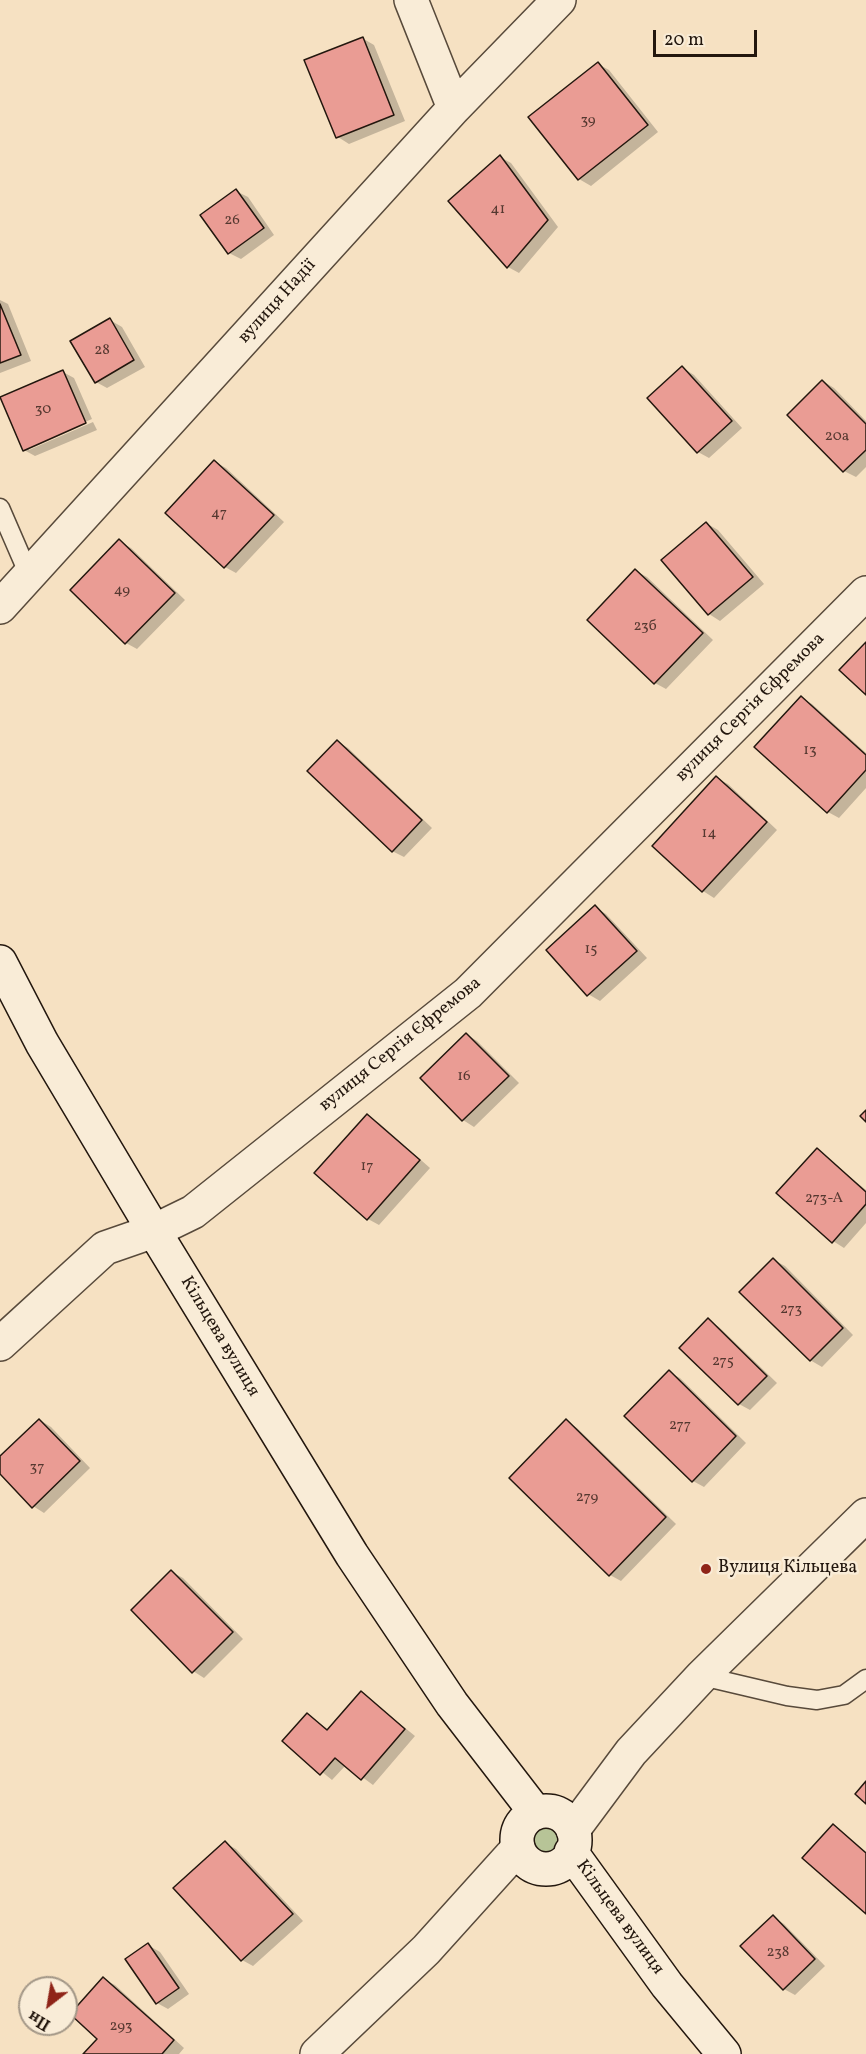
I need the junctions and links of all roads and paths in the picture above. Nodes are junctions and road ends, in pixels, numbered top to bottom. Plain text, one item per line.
1 (411, 0) edge
2 (559, 0) edge
3 (454, 108) junction
4 (0, 508) edge
5 (29, 575) junction
6 (866, 593) edge
7 (0, 607) edge
8 (0, 962) edge
9 (154, 1231) junction
10 (0, 1344) edge
11 (866, 1515) edge
12 (702, 1677) junction
13 (866, 1679) edge
14 (546, 1839) junction
15 (317, 2054) edge
16 (724, 2054) edge

1 - 3 street
2 - 3 street, вулиця Надії
3 - 5 street, вулиця Надії
4 - 5 lane
5 - 7 street, вулиця Надії
6 - 9 street, вулиця Сергія Єфремова
8 - 9 street, Кільцева вулиця
9 - 10 street, вулиця Сергія Єфремова
9 - 14 street, Кільцева вулиця
11 - 12 street
12 - 13 lane
12 - 14 street
14 - 15 street
14 - 16 street, Кільцева вулиця

